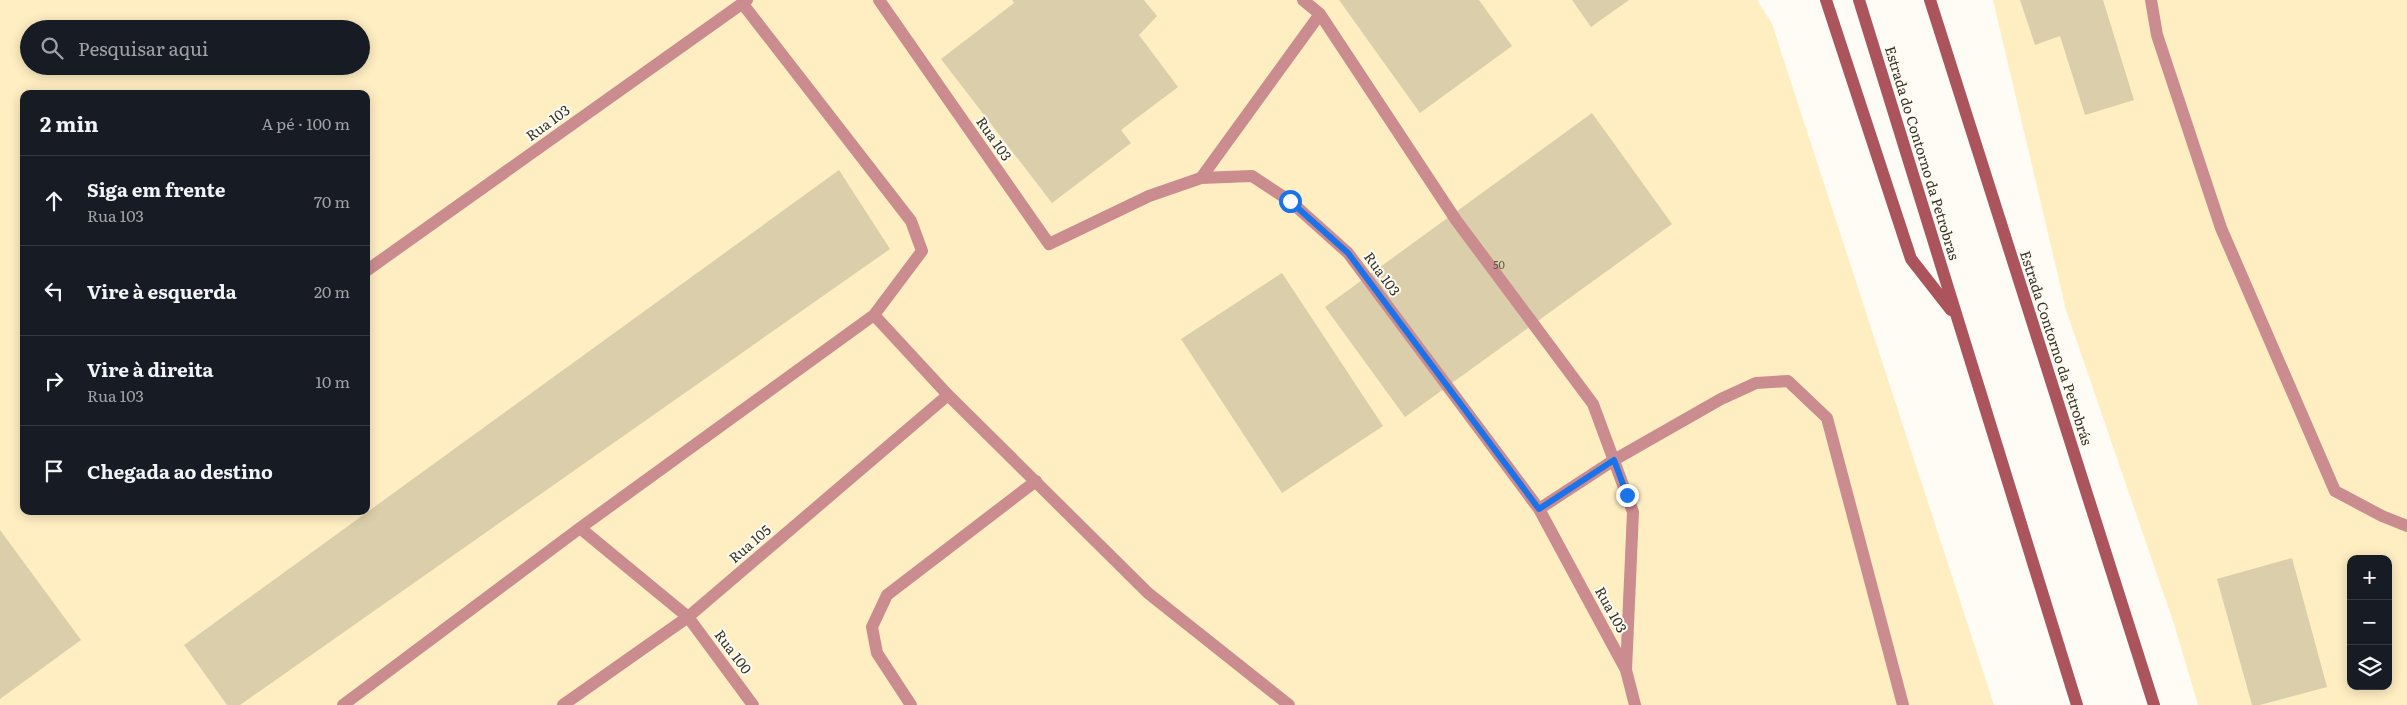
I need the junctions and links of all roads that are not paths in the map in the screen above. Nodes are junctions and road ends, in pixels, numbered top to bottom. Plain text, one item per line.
1 (879, 0) edge
2 (1302, 0) edge
3 (1826, 0) edge
4 (1859, 0) edge
5 (1930, 0) edge
6 (2151, 0) edge
7 (744, 1) edge
8 (1320, 14) junction
9 (1200, 178) junction
10 (370, 268) edge
11 (874, 315) junction
12 (1956, 316) junction
13 (948, 395) junction
14 (1614, 460) junction
15 (1036, 482) junction
16 (1539, 509) junction
17 (2407, 526) edge
18 (580, 528) junction
19 (688, 617) junction
20 (1626, 670) junction
21 (343, 705) edge
22 (564, 705) edge
23 (754, 705) edge
24 (911, 705) edge
25 (1289, 705) edge
26 (1635, 705) edge
27 (1903, 705) edge
28 (2077, 705) edge
29 (2154, 705) edge

1 - 9 lane, Rua 103
2 - 8 lane, Rua 103
3 - 12 main road
4 - 12 main road, Estrada do Contorno da Petrobras
5 - 29 main road, Estrada Contorno da Petrobrás
6 - 17 lane
7 - 10 lane, Rua 103
7 - 11 lane
8 - 9 lane
8 - 14 lane, Rua 103
9 - 16 lane, Rua 103
11 - 13 lane
11 - 18 lane
12 - 28 main road
13 - 15 lane
13 - 19 lane, Rua 105
14 - 16 lane
14 - 20 lane, Rua 103
14 - 27 lane
15 - 24 lane
15 - 25 lane
16 - 20 lane, Rua 103
18 - 19 lane, Rua 100
18 - 21 lane
19 - 22 lane, Rua 105
19 - 23 lane, Rua 100
20 - 26 lane, Rua 103

